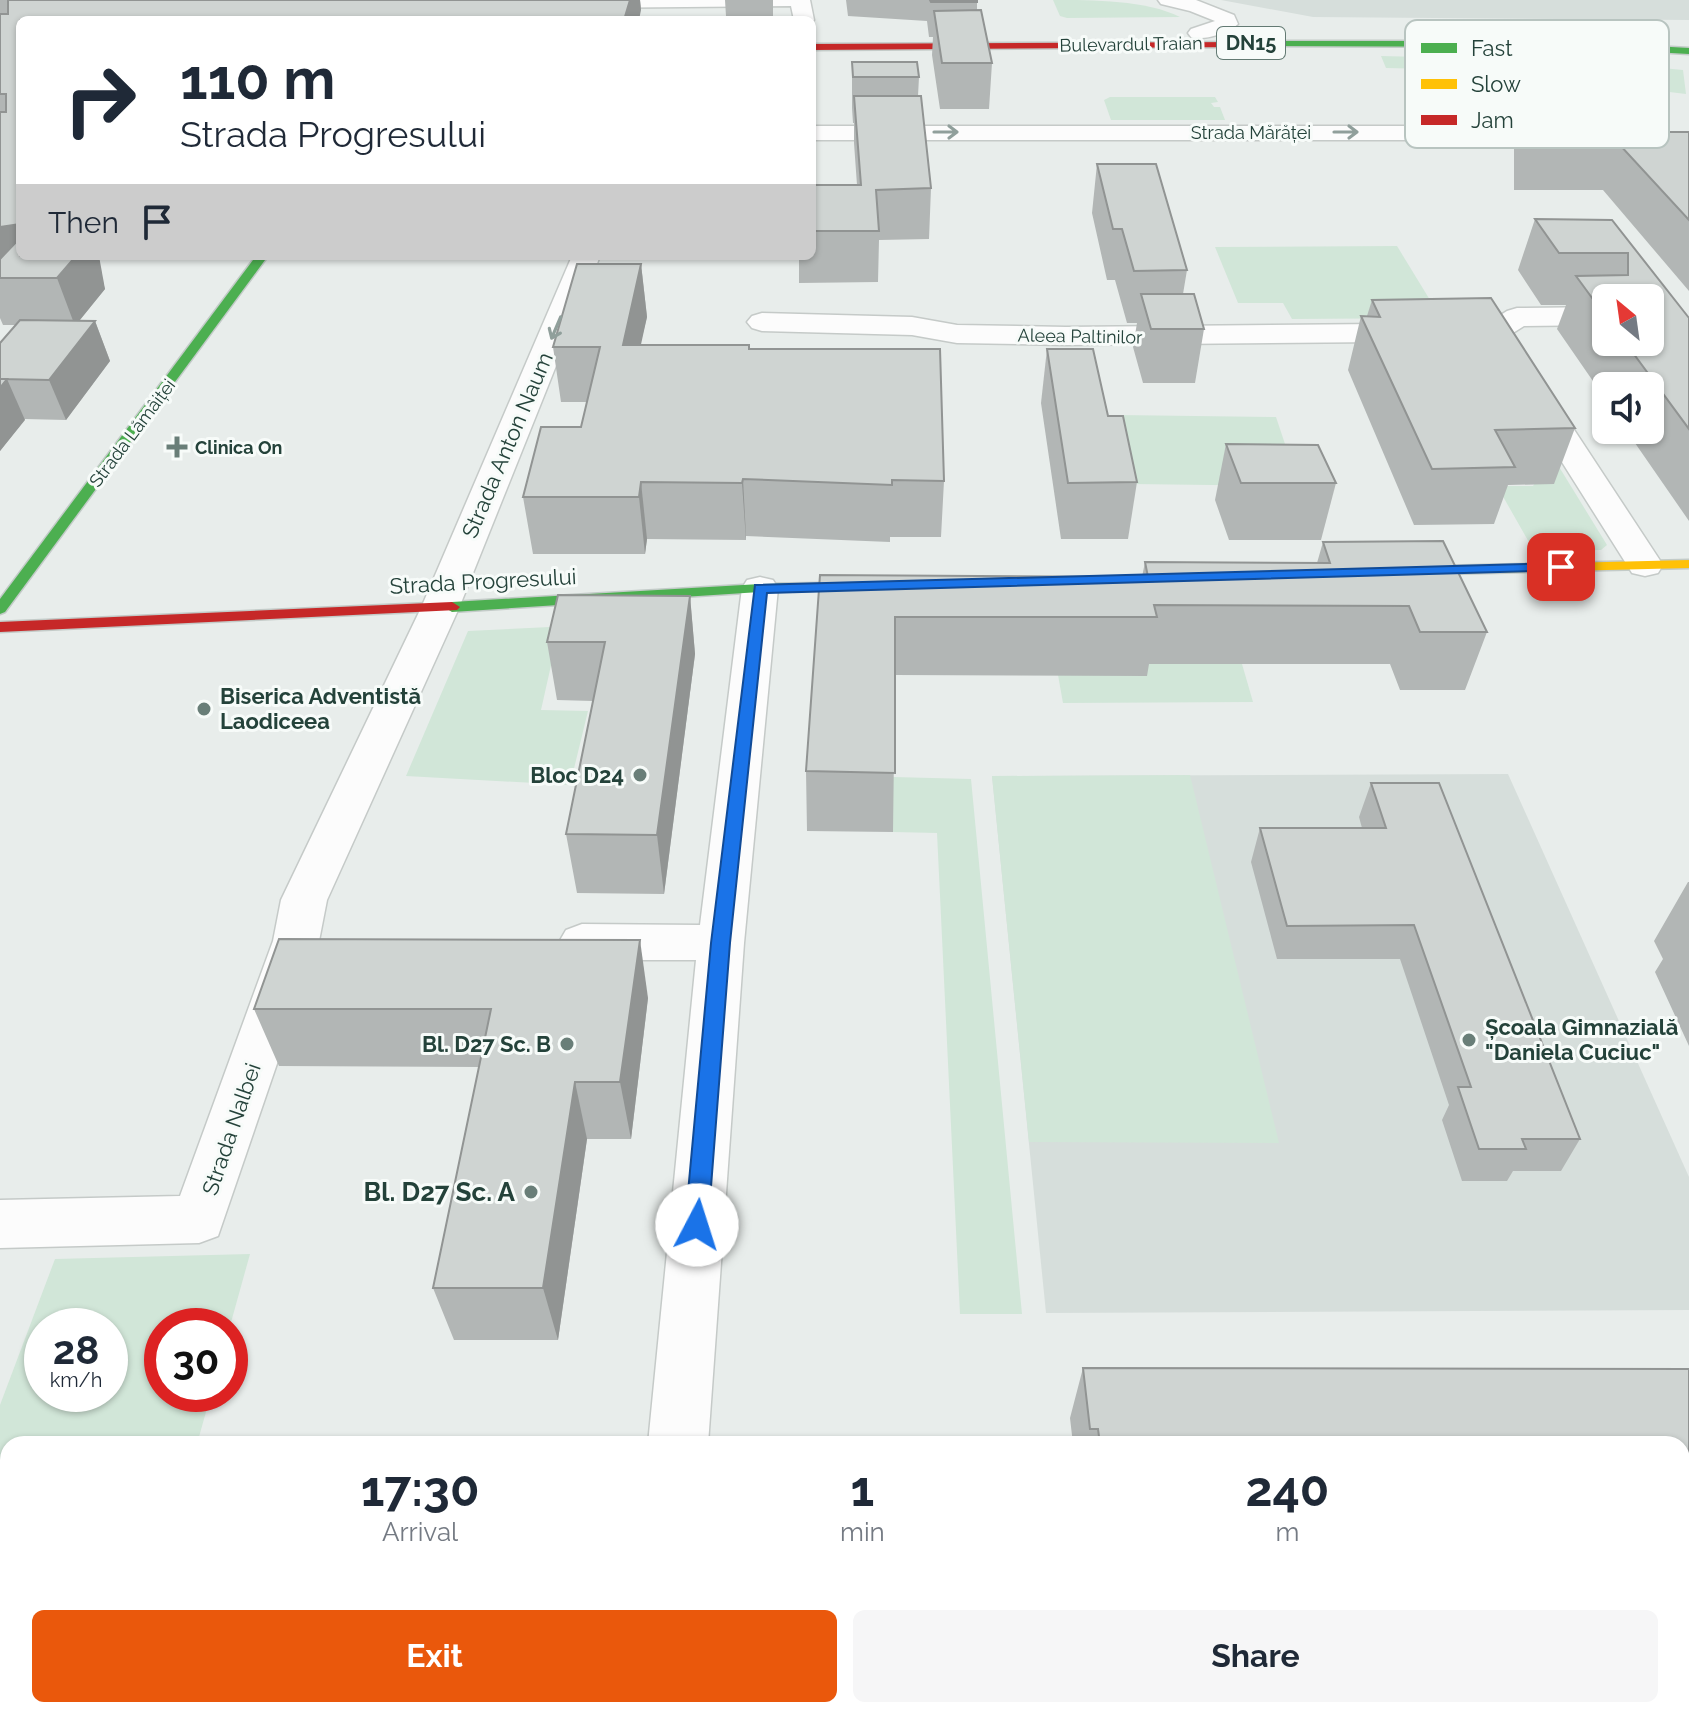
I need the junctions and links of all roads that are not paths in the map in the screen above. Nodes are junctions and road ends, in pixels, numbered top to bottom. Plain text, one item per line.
1 (727, 0) edge
2 (800, 0) edge
3 (814, 0) edge
4 (1168, 0) edge
5 (566, 2) edge
6 (1405, 32) edge
7 (1198, 33) junction
8 (816, 36) edge
9 (1669, 38) edge
10 (1689, 39) edge
11 (1405, 43) edge
12 (816, 47) edge
13 (1669, 50) edge
14 (1689, 51) edge
15 (816, 133) edge
16 (1405, 133) edge
17 (1669, 147) edge
18 (1689, 149) edge
19 (259, 260) edge
20 (584, 260) edge
21 (1592, 316) edge
22 (762, 322) dead end
23 (1509, 354) junction
24 (1689, 564) edge
25 (1645, 565) junction
26 (1385, 572) edge
27 (897, 585) edge
28 (760, 588) junction
29 (440, 608) junction
30 (0, 609) edge
31 (0, 627) edge
32 (320, 941) joint
33 (548, 942) edge
34 (721, 943) junction
35 (0, 1224) edge
36 (679, 1436) edge

1 - 2 street
1 - 5 street
2 - 3 street
4 - 7 street
6 - 7 main road, Bulevardul Traian / DN15
7 - 8 main road, Bulevardul Traian / DN15
9 - 10 main road, Bulevardul Traian / DN15
11 - 12 main road, Bulevardul Traian / DN15
13 - 14 main road, Bulevardul Traian / DN15
15 -> 16 street, Strada Mărăței
17 -> 18 street, Strada Mărăței
19 - 30 main road, Strada Lămâiței
20 -> 29 street, Strada Anton Naum
21 - 23 street, Aleea Paltinilor
22 - 23 street, Aleea Paltinilor
23 - 25 street
24 - 25 main road
25 - 26 main road
27 - 28 main road, Strada Progresului
28 - 29 main road, Strada Progresului
28 - 34 street
29 - 31 main road, Strada Progresului
29 - 32 street, Strada Anton Naum
32 - 35 street, Strada Nalbei
33 - 34 street
34 - 36 street

